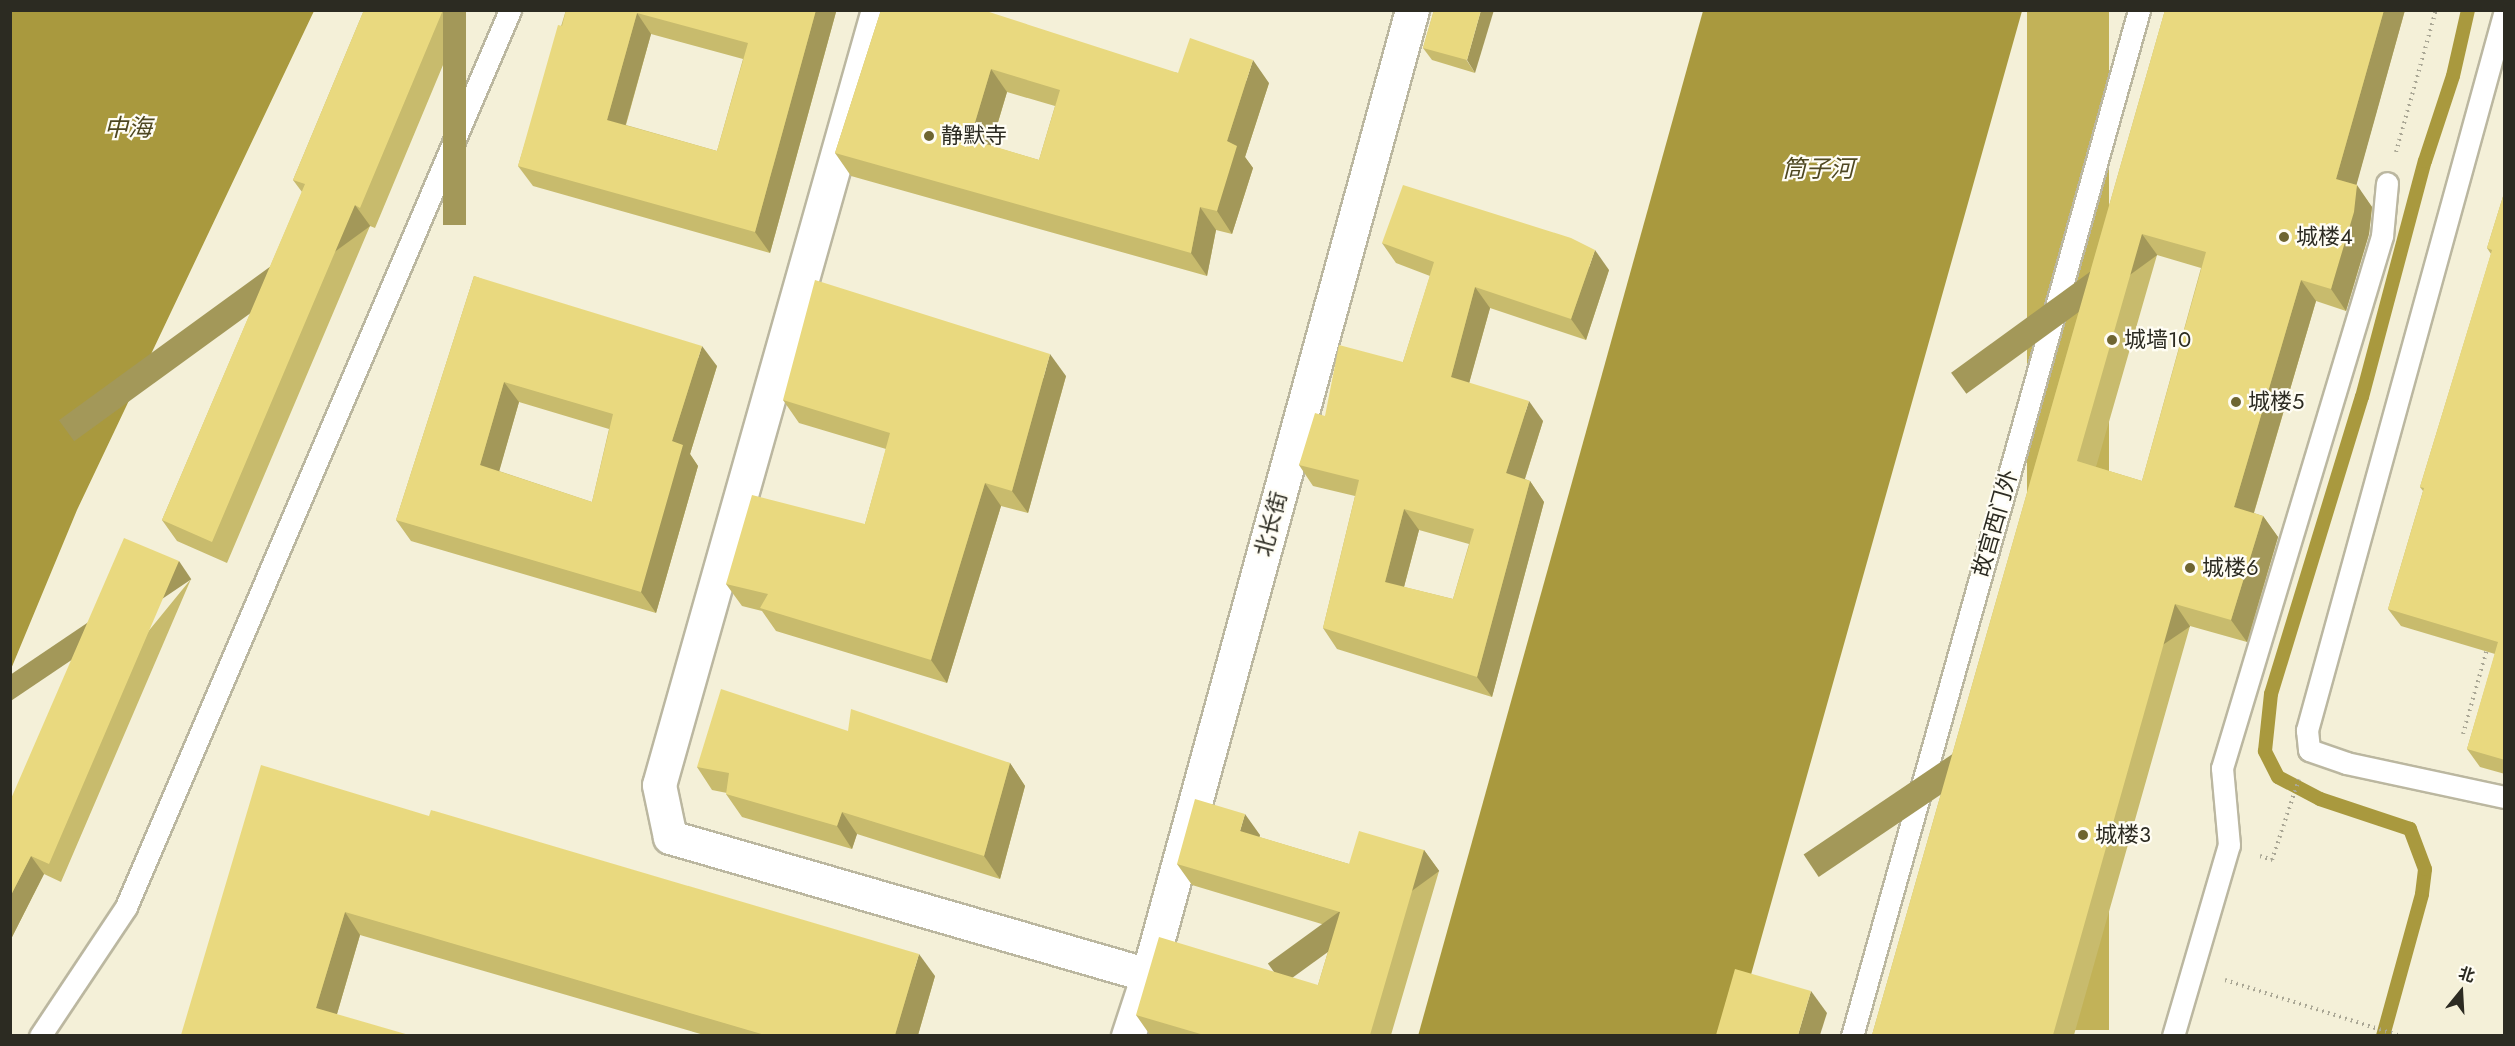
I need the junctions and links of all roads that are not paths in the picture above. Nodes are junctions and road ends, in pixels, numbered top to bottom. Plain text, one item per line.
1 (510, 10) edge
2 (878, 10) edge
3 (1412, 10) edge
4 (2139, 10) edge
5 (2505, 14) edge
6 (2387, 183) road end
7 (2505, 797) edge
8 (1148, 975) junction
9 (40, 1035) edge
10 (1128, 1035) edge
11 (1852, 1035) edge
12 (2173, 1035) edge

1 - 9 lane
2 - 8 street
3 - 8 street, 北长街
4 - 11 lane, 故宫西门外
5 - 7 lane
6 - 12 lane
8 - 10 street, 北长街

